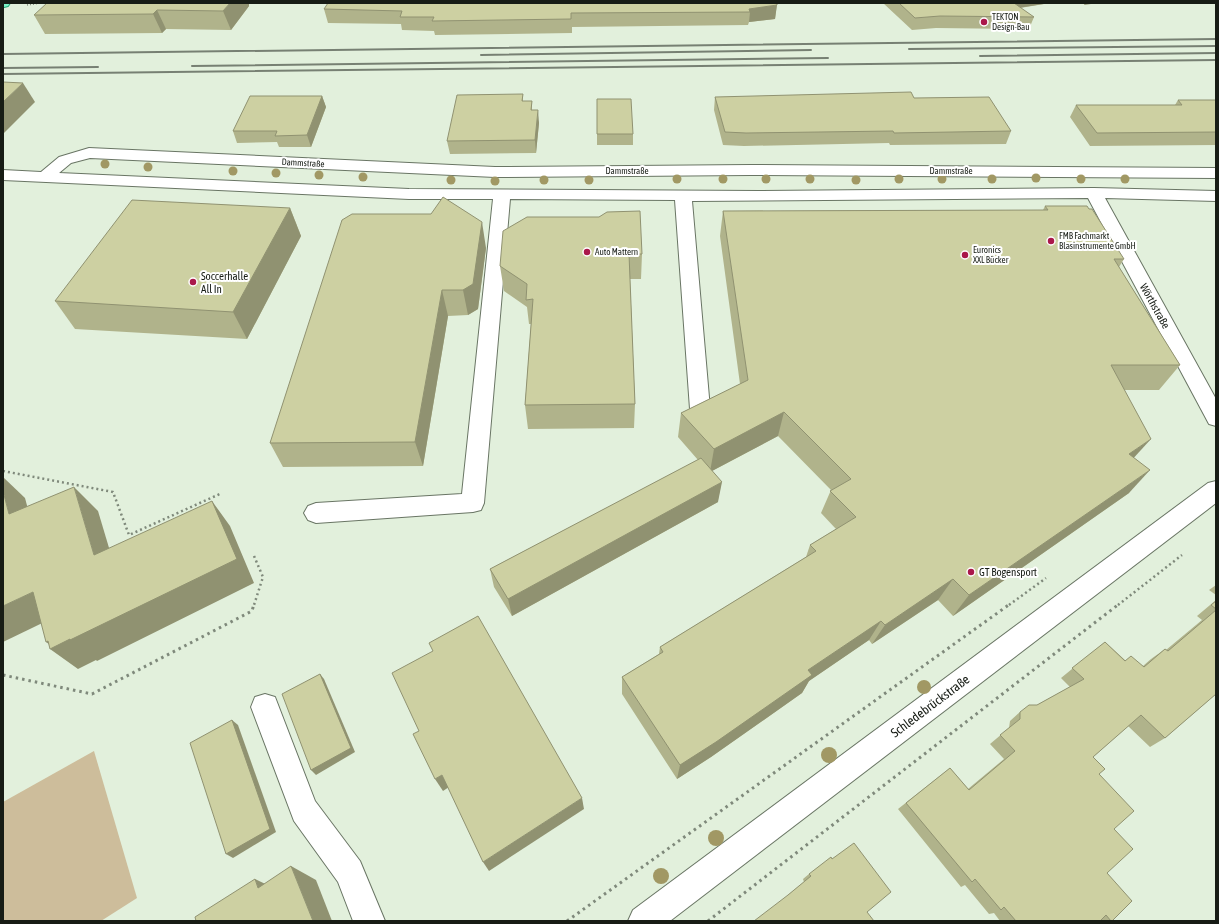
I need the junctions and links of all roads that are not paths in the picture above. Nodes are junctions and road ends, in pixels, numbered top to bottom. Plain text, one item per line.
1 (1216, 173) edge
2 (3, 175) edge
3 (45, 177) junction
4 (1094, 193) junction
5 (502, 194) junction
6 (683, 196) junction
7 (1216, 196) edge
8 (700, 409) edge
9 (1216, 418) edge
10 (1216, 490) edge
11 (316, 513) dead end
12 (265, 707) dead end
13 (369, 921) edge
14 (644, 921) edge

1 - 3 street, Dammstraße
2 - 3 street
3 - 5 street
4 - 6 street
4 - 7 street
4 - 9 street, Wörthstraße
5 - 6 street
5 - 11 street
6 - 8 street
10 - 14 street, Schledebrückstraße
12 - 13 street

